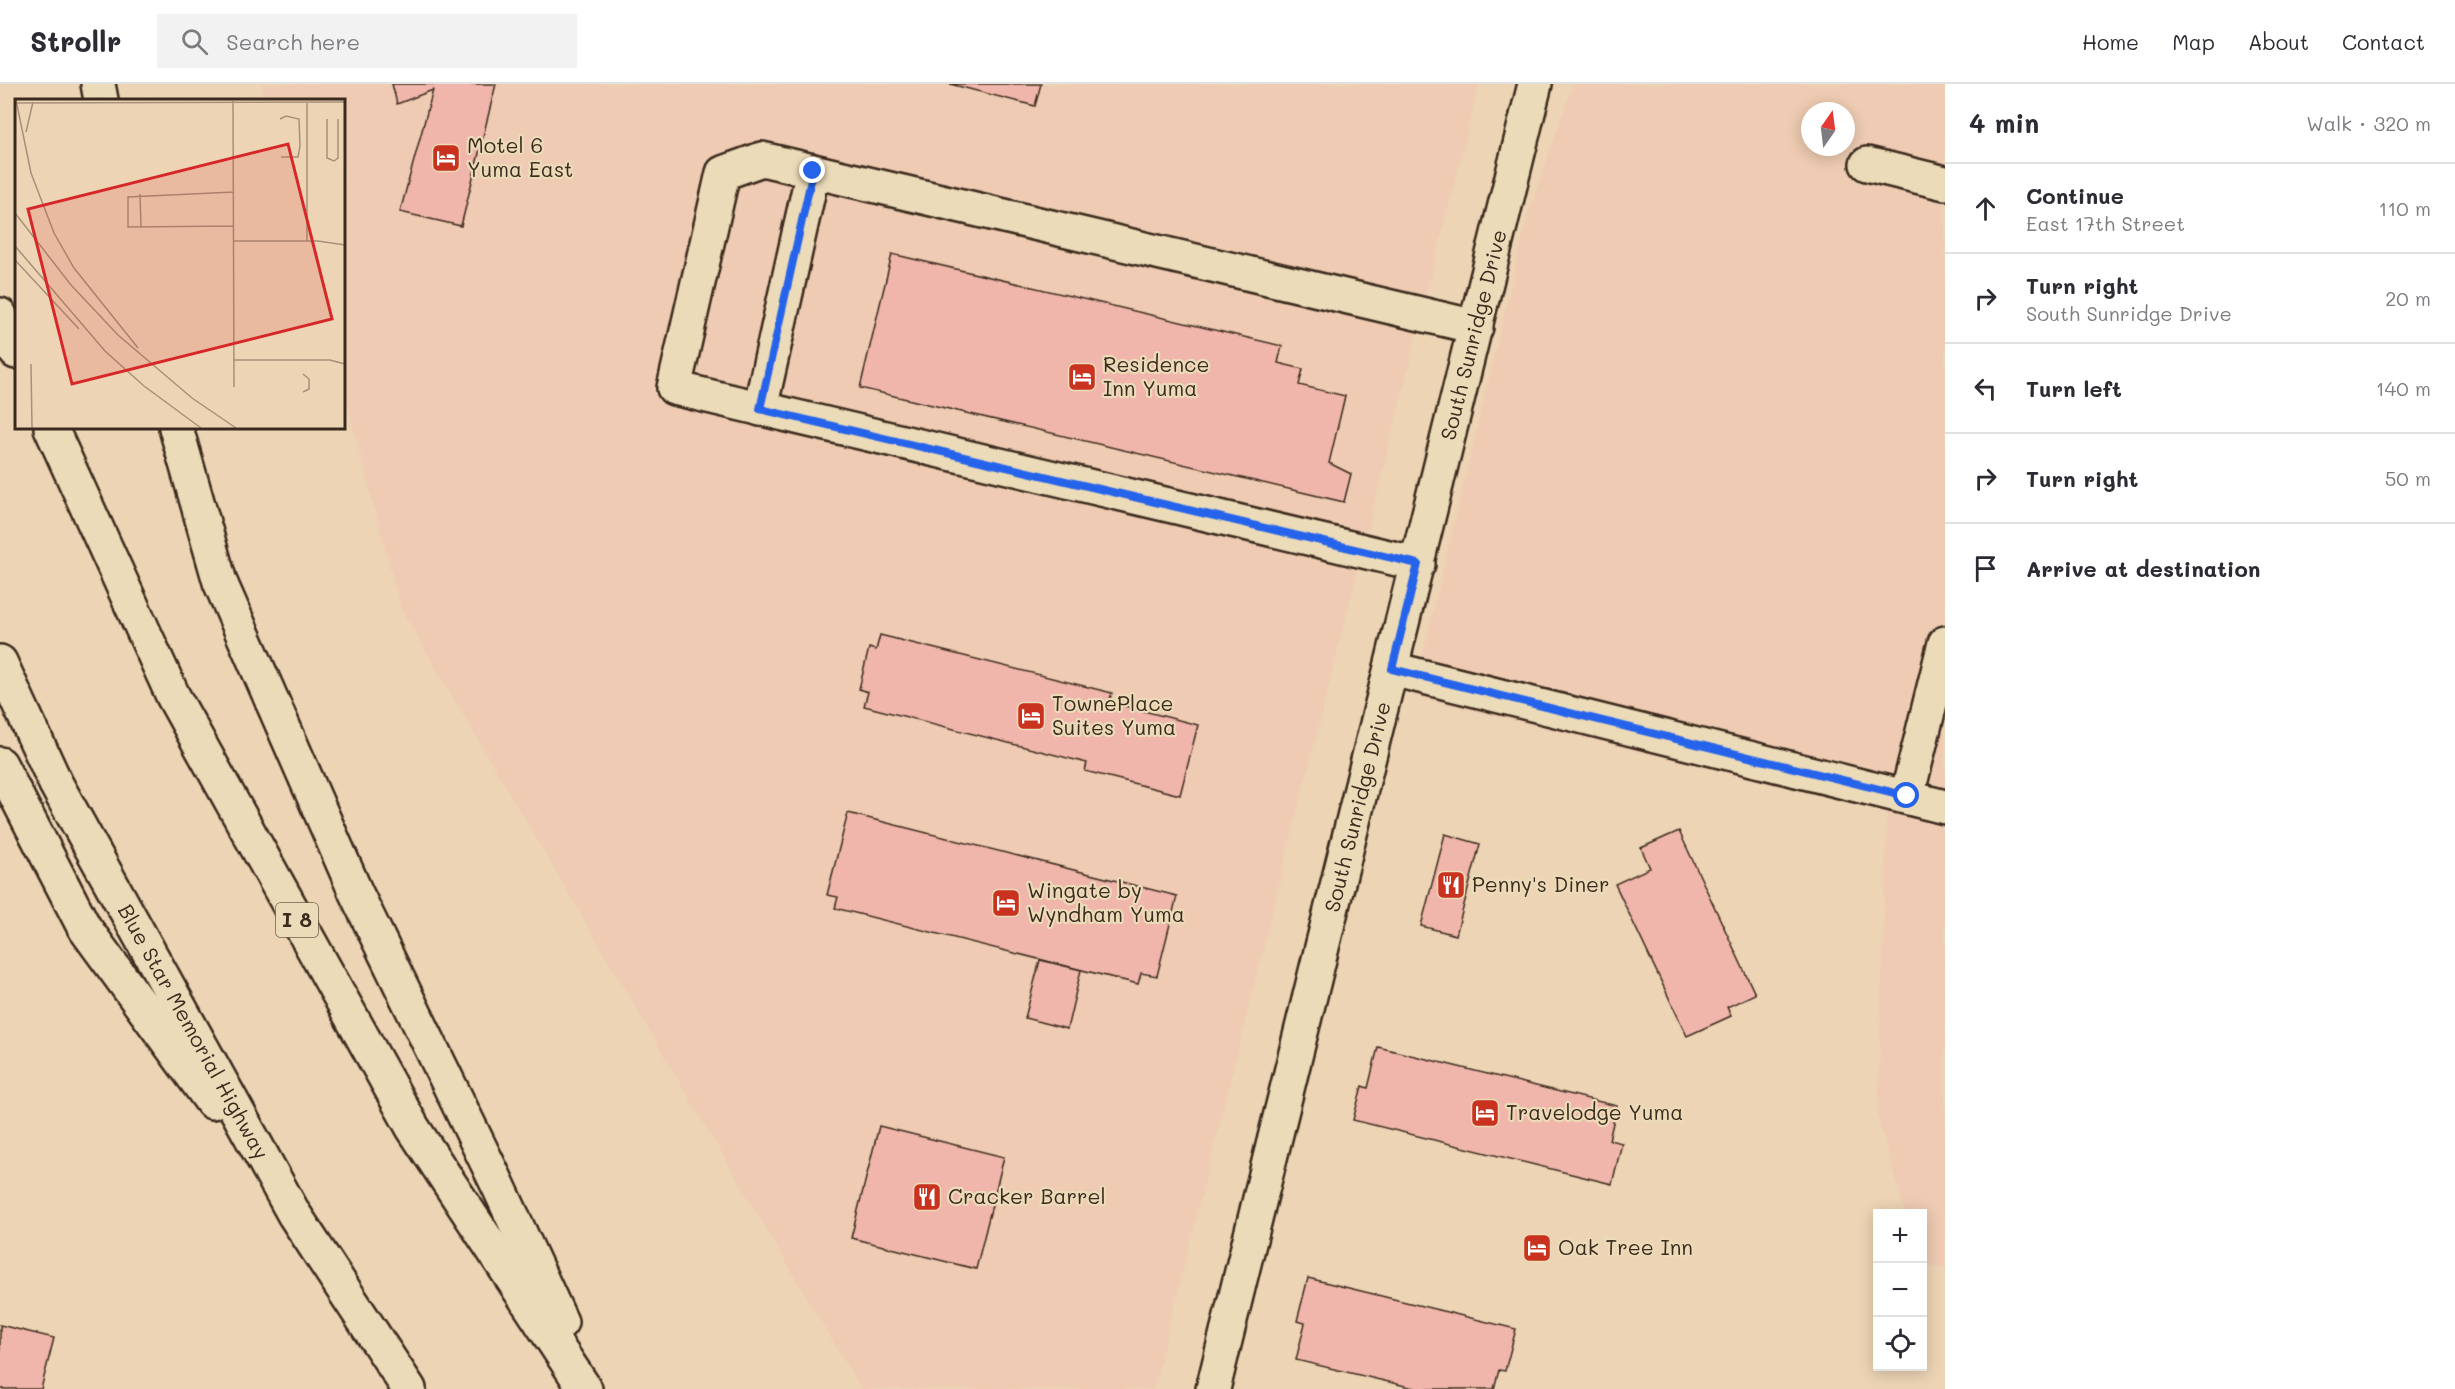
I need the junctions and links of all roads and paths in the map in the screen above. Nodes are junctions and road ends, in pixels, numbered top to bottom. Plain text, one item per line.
1 (98, 84) edge
2 (1535, 84) edge
3 (101, 99) edge
4 (1867, 164) dead end
5 (813, 171) junction
6 (1945, 183) edge
7 (0, 315) edge
8 (1476, 327) junction
9 (15, 350) edge
10 (760, 409) junction
11 (51, 429) edge
12 (176, 429) edge
13 (1418, 564) junction
14 (1945, 643) edge
15 (0, 662) edge
16 (1392, 669) junction
17 (0, 764) edge
18 (1907, 796) junction
19 (1945, 807) edge
20 (294, 1214) junction
21 (410, 1389) edge
22 (585, 1389) edge
23 (591, 1389) edge
24 (1214, 1389) edge

1 - 3 main road
2 - 8 main road, South Sunridge Drive
4 - 6 main road
5 - 8 main road
5 - 10 main road
5 - 10 main road
7 - 9 main road
8 - 13 main road, South Sunridge Drive
10 - 13 main road
11 - 22 main road, I 8
12 - 23 main road
13 - 16 main road, South Sunridge Drive
14 - 18 main road
15 - 20 main road, Blue Star Memorial Highway
16 - 18 main road
16 - 24 main road, South Sunridge Drive
17 - 20 main road
18 - 19 main road
20 - 21 main road, Blue Star Memorial Highway

